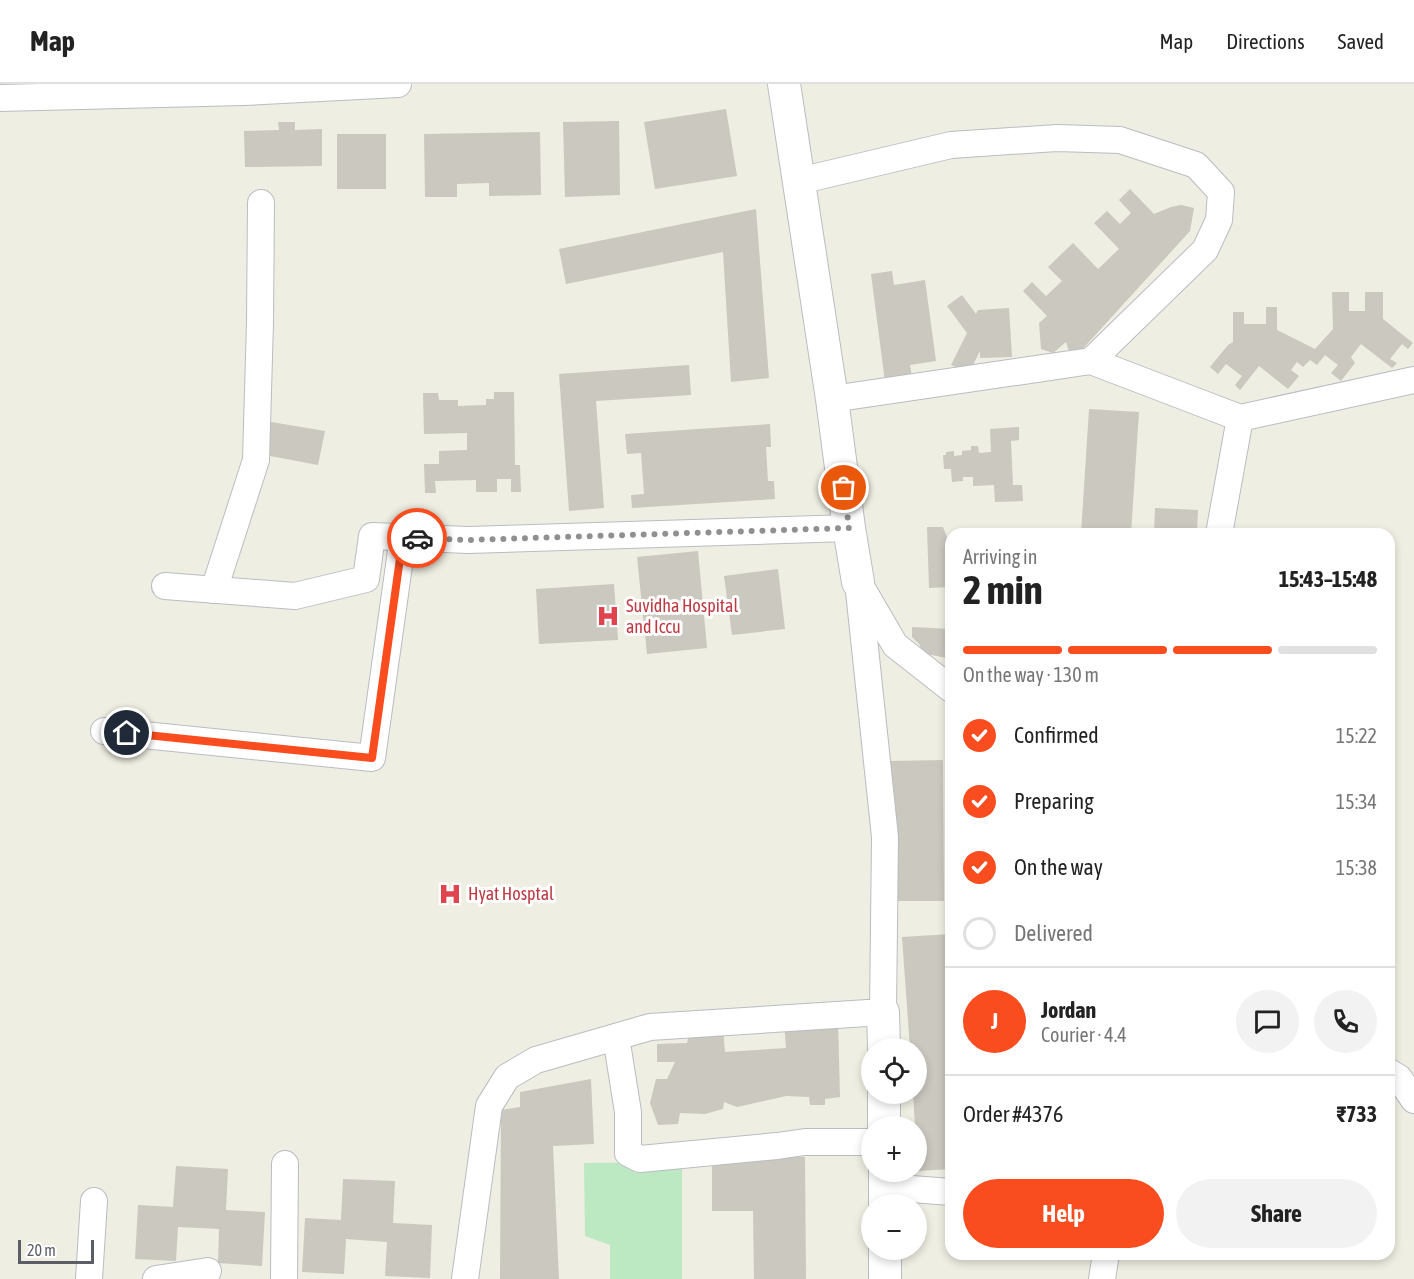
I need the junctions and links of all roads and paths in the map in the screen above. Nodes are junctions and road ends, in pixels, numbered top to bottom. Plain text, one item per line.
1 (398, 84) edge
2 (784, 84) edge
3 (316, 86) edge
4 (0, 98) edge
5 (799, 182) junction
6 (261, 203) dead end
7 (1091, 361) junction
8 (1414, 380) edge
9 (832, 399) junction
10 (1240, 418) junction
11 (849, 528) junction
12 (1220, 528) edge
13 (403, 537) junction
14 (858, 582) junction
15 (165, 586) dead end
16 (214, 590) junction
17 (945, 684) edge
18 (104, 731) dead end
19 (883, 1012) junction
20 (616, 1037) junction
21 (884, 1038) edge
22 (1395, 1076) edge
23 (1414, 1100) edge
24 (861, 1142) edge
25 (285, 1164) dead end
26 (885, 1188) edge
27 (945, 1192) edge
28 (94, 1201) dead end
29 (885, 1260) edge
30 (1105, 1260) edge
31 (208, 1271) dead end
32 (289, 1278) edge
33 (89, 1279) edge
34 (156, 1279) edge
35 (465, 1279) edge
36 (885, 1279) edge
37 (1102, 1279) edge

1 - 3 street
2 - 5 street
3 - 4 street
5 - 7 street
5 - 9 street
6 - 16 street
7 - 9 street
7 - 10 street
8 - 10 street
9 - 11 street
10 - 12 street
11 - 13 street
11 - 14 street
13 - 16 street
13 - 18 street
14 - 17 street
14 - 19 street
15 - 16 street
19 - 20 street
19 - 21 street
20 - 24 street
20 - 35 street
22 - 23 street
25 - 32 street
26 - 27 street
28 - 33 street
29 - 36 street
30 - 37 street
31 - 34 street

